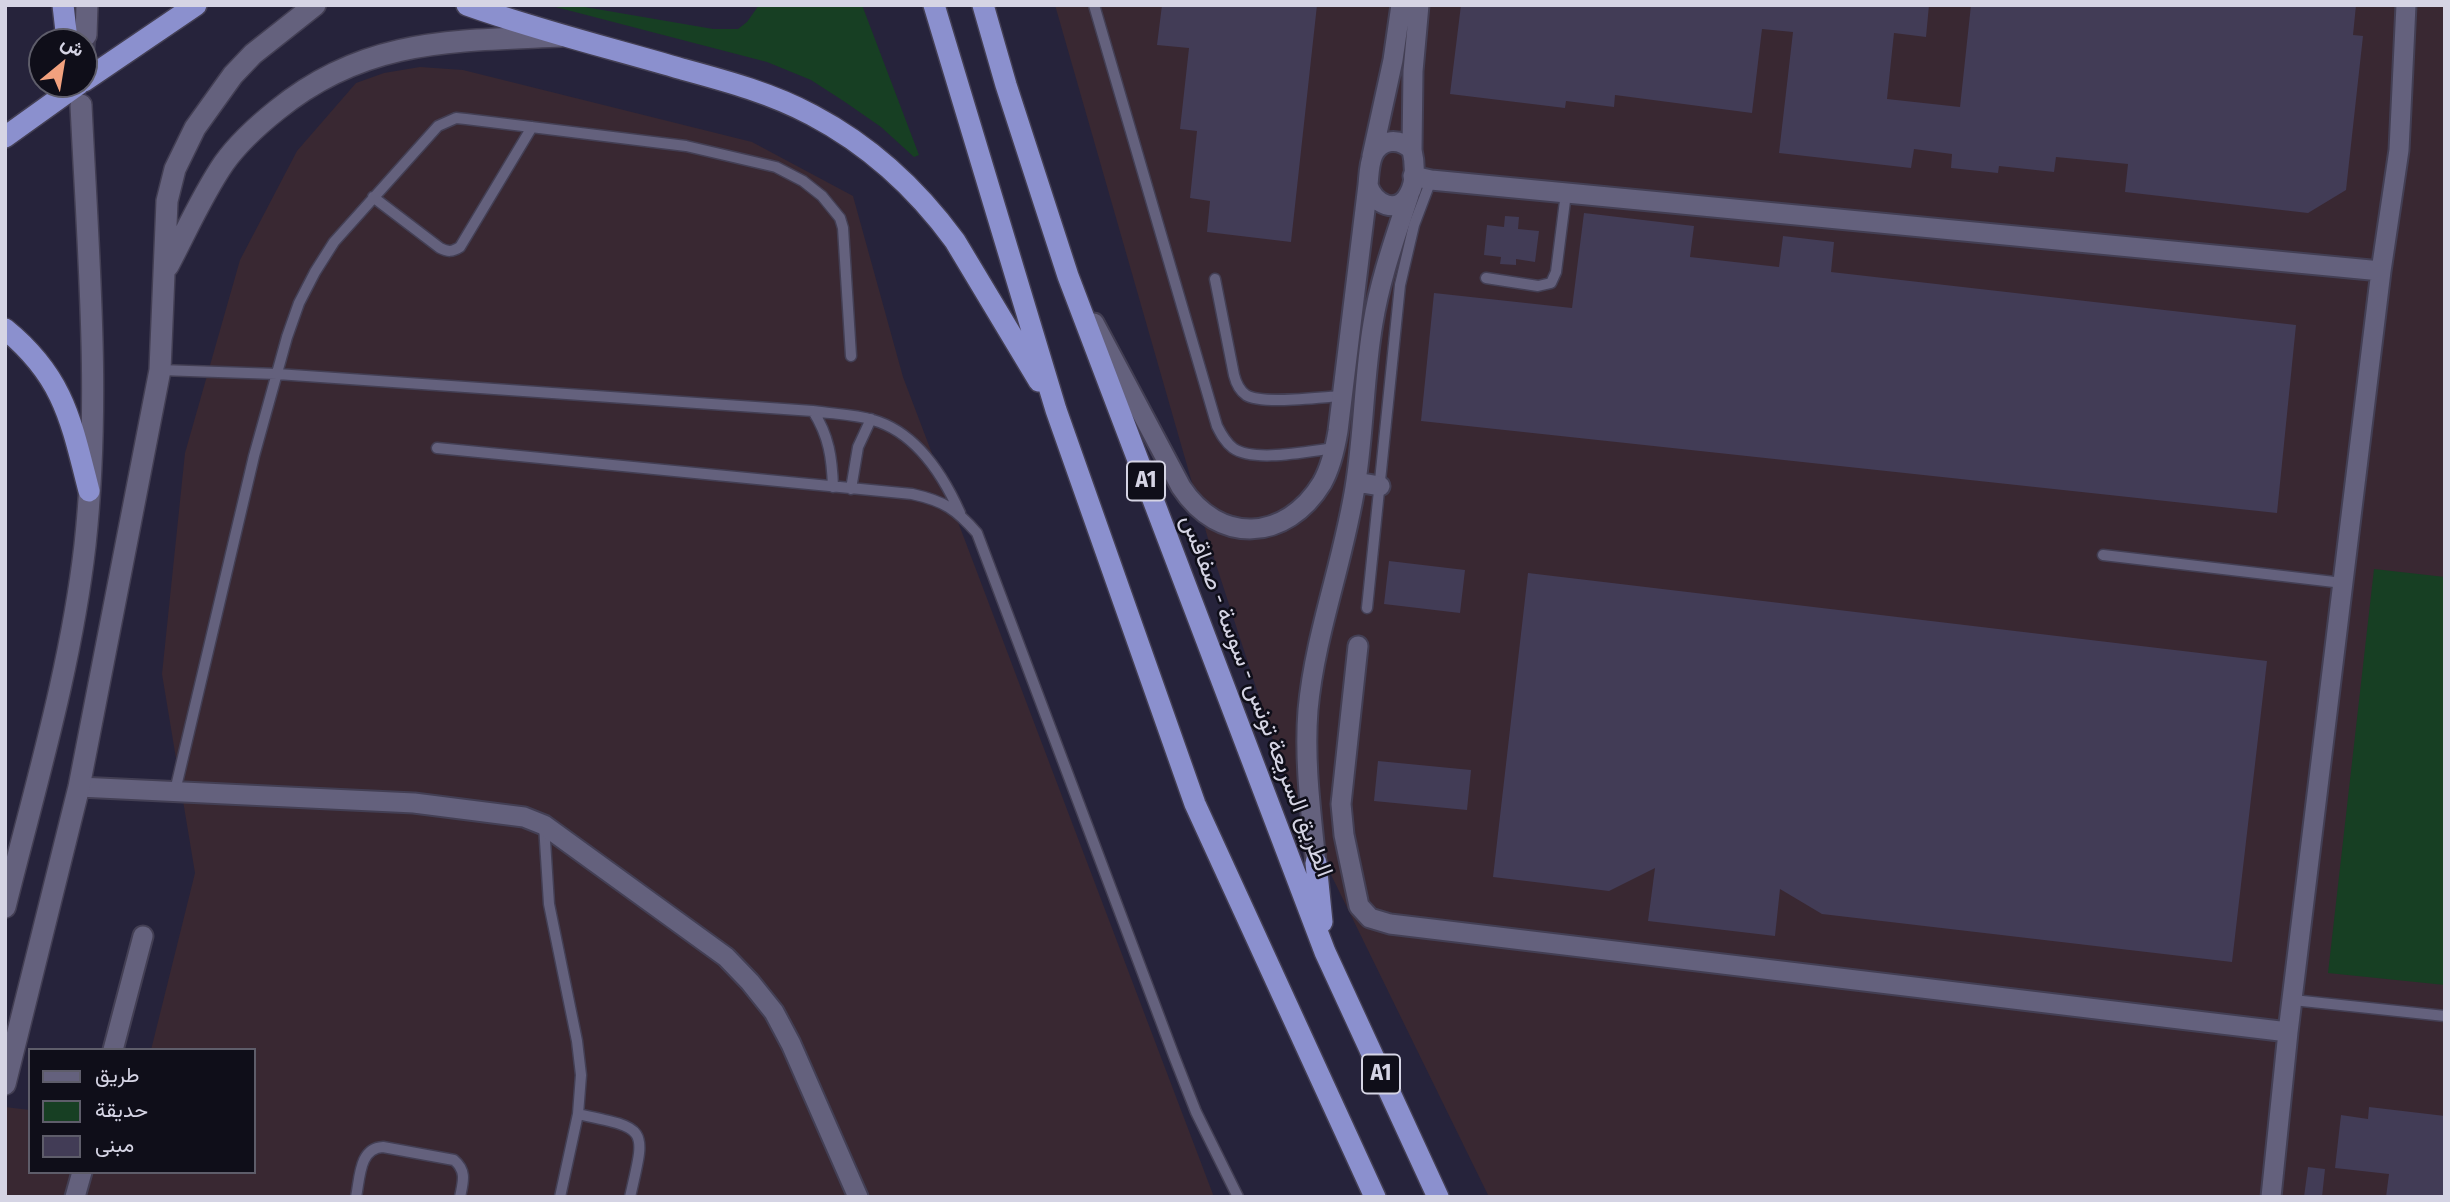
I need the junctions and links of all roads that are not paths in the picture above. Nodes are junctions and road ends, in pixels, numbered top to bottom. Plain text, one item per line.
1 (64, 5) edge
2 (87, 5) edge
3 (196, 5) edge
4 (315, 5) edge
5 (467, 5) edge
6 (934, 5) edge
7 (983, 5) edge
8 (1094, 5) edge
9 (1401, 5) edge
10 (1419, 5) edge
11 (2406, 5) edge
12 (73, 28) tunnel mouth
13 (79, 28) tunnel mouth
14 (568, 36) junction
15 (98, 71) edge
16 (75, 98) edge
17 (80, 98) edge
18 (532, 127) junction
19 (5, 137) edge
20 (1412, 149) junction
21 (1372, 157) junction
22 (1422, 178) junction
23 (1368, 185) junction
24 (1566, 193) junction
25 (1409, 195) junction
26 (373, 197) junction
27 (165, 271) junction
28 (2381, 271) junction
29 (1068, 275) junction
30 (1486, 278) dead end
31 (1215, 279) dead end
32 (5, 329) edge
33 (851, 356) dead end
34 (160, 370) junction
35 (277, 374) junction
36 (1342, 396) junction
37 (1056, 410) junction
38 (813, 411) junction
39 (871, 419) junction
40 (437, 448) dead end
41 (1335, 448) junction
42 (1356, 482) junction
43 (1380, 485) junction
44 (833, 487) junction
45 (851, 489) junction
46 (89, 491) junction
47 (960, 513) junction
48 (2103, 555) dead end
49 (2343, 583) junction
50 (1367, 608) dead end
51 (1358, 646) dead end
52 (79, 787) junction
53 (175, 792) junction
54 (544, 825) junction
55 (1316, 863) joint
56 (5, 907) edge
57 (143, 936) dead end
58 (1325, 952) junction
59 (2293, 1000) junction
60 (2445, 1016) edge
61 (2288, 1032) junction
62 (114, 1048) edge
63 (5, 1084) edge
64 (578, 1114) junction
65 (81, 1174) edge
66 (75, 1197) edge
67 (356, 1197) edge
68 (460, 1197) edge
69 (560, 1197) edge
70 (630, 1197) edge
71 (858, 1197) edge
72 (1238, 1197) edge
73 (1375, 1197) edge
74 (1438, 1197) edge
75 (2271, 1197) edge

1 - 12 highway
2 - 13 main road
3 - 15 highway
4 - 27 main road
5 - 14 highway
6 - 37 highway, A1
7 - 29 highway, الطريق السريعة تونس - سوسة - صفاقس / A1
8 - 41 lane
9 - 21 street
10 - 20 street
11 - 28 street
14 - 27 main road
14 - 37 highway
16 - 19 highway
17 - 46 main road
18 - 26 lane
18 - 26 lane
18 - 33 lane
20 - 21 street
20 - 22 street
21 - 23 street
22 - 24 street
22 - 25 street
22 - 43 lane
23 - 25 street
23 - 36 street
24 - 28 street
24 - 30 lane
25 - 42 street
26 - 35 lane
27 - 34 main road
28 - 49 street
29 - 41 street
29 - 58 highway, الطريق السريعة تونس - سوسة - صفاقس / A1
31 - 36 lane
32 - 46 highway
34 - 35 lane
34 - 52 main road
35 - 38 lane
35 - 53 lane
36 - 41 street
37 - 73 highway, A1
38 - 39 lane
38 - 44 lane
39 - 45 lane
39 - 47 lane
40 - 44 lane
42 - 43 street
42 - 55 street
43 - 50 lane
44 - 45 lane
45 - 47 lane
46 - 56 main road
47 - 72 lane
48 - 49 lane
49 - 59 street
51 - 61 street
52 - 53 street
52 - 63 main road
53 - 54 street
54 - 64 lane
54 - 71 street
55 - 58 highway
57 - 62 street
58 - 74 highway, الطريق السريعة تونس - سوسة - صفاقس / A1
59 - 60 lane
59 - 61 street
61 - 75 street
64 - 69 lane
64 - 70 lane
65 - 66 street
67 - 68 lane

